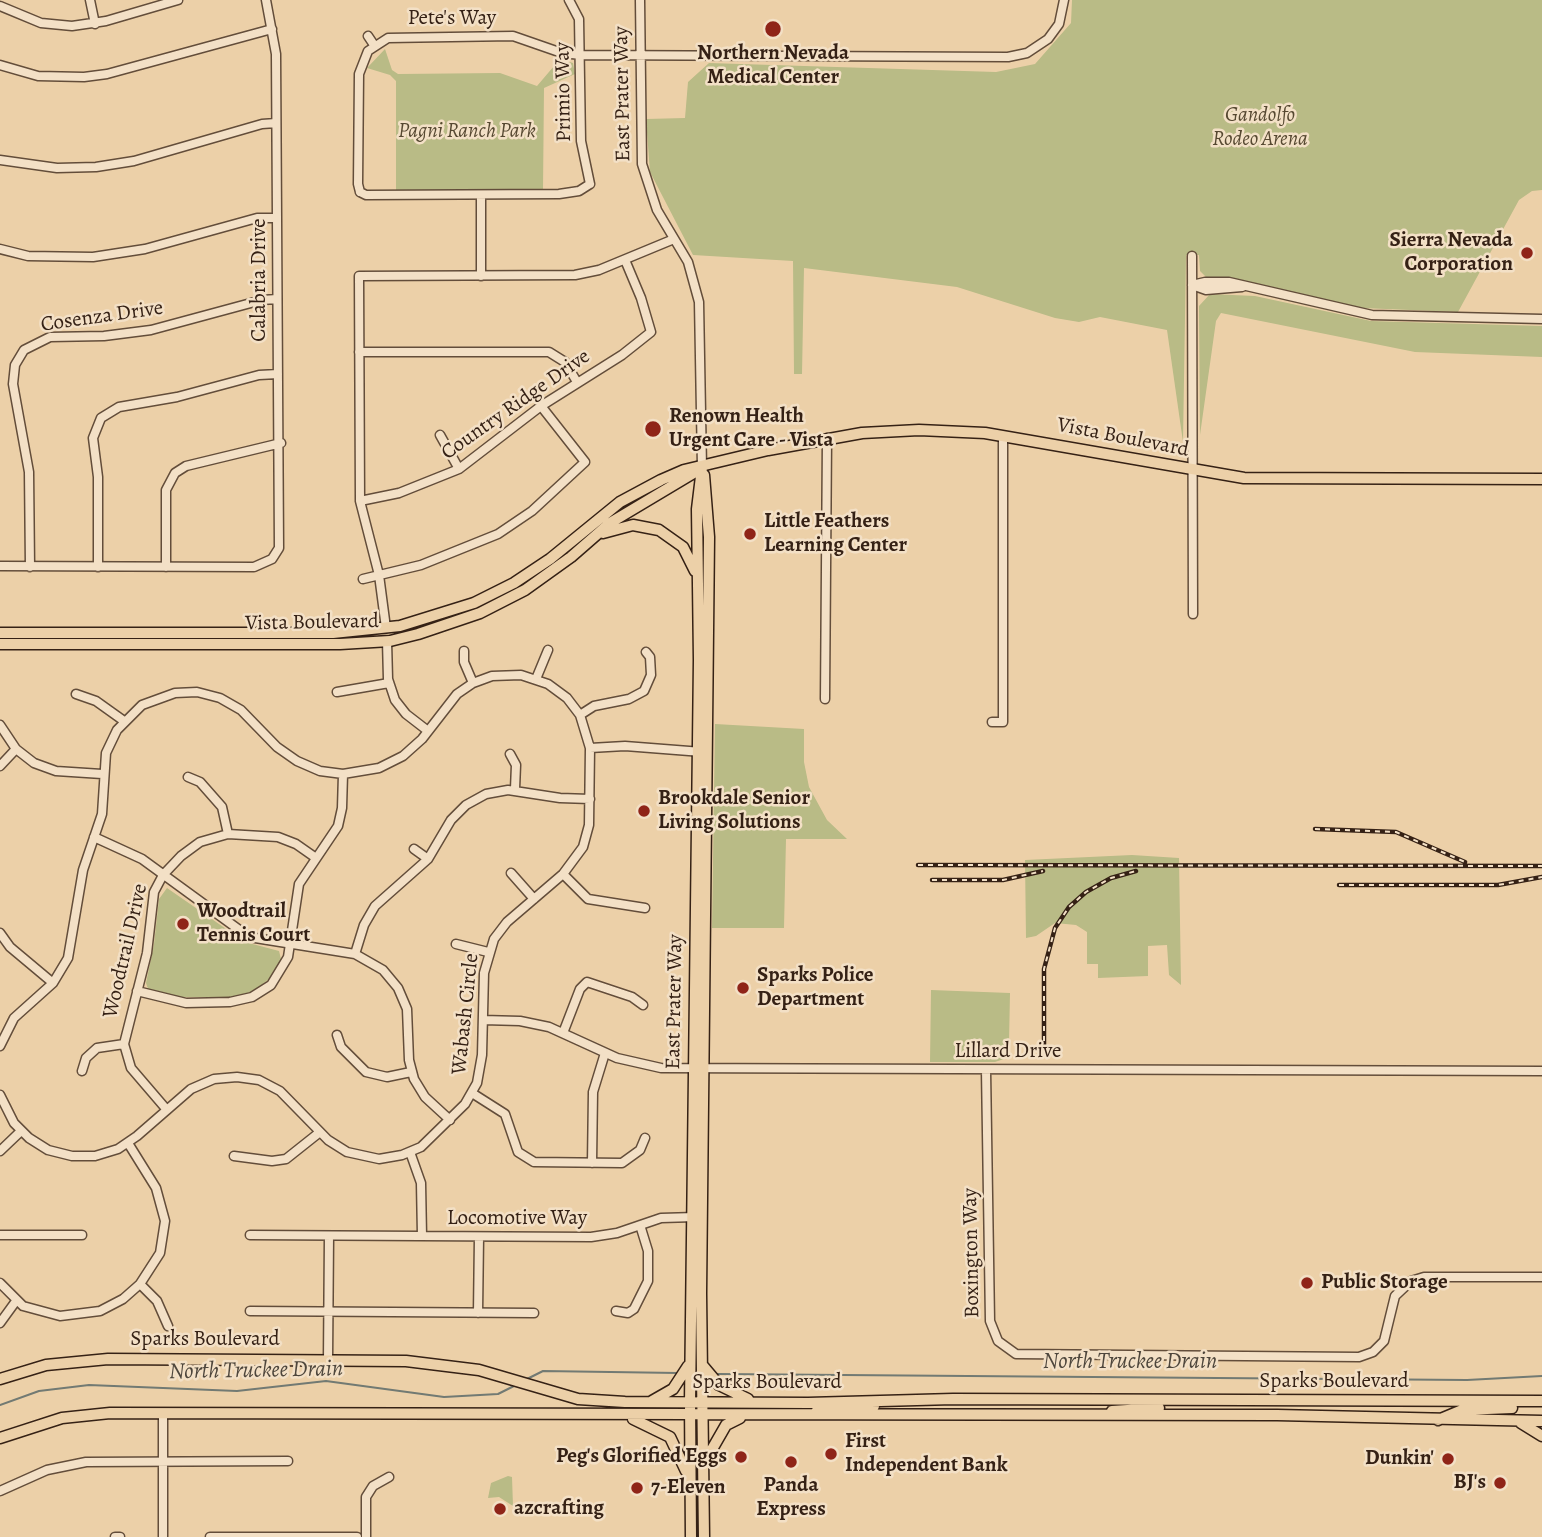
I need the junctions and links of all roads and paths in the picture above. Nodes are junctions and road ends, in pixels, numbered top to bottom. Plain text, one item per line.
1 (90, 0) edge
2 (178, 0) edge
3 (266, 0) edge
4 (569, 0) edge
5 (640, 0) edge
6 (1064, 0) edge
7 (0, 6) edge
8 (95, 24) junction
9 (272, 29) junction
10 (368, 36) dead end
11 (374, 46) junction
12 (640, 54) junction
13 (580, 55) junction
14 (0, 65) edge
15 (276, 123) junction
16 (0, 160) edge
17 (481, 195) junction
18 (277, 218) junction
19 (674, 239) junction
20 (0, 249) edge
21 (1192, 256) dead end
22 (625, 260) junction
23 (481, 276) junction
24 (1192, 285) junction
25 (277, 299) junction
26 (1542, 319) edge
27 (359, 352) junction
28 (278, 374) junction
29 (577, 382) junction
30 (541, 406) junction
31 (440, 435) dead end
32 (1003, 436) junction
33 (827, 438) junction
34 (281, 443) junction
35 (702, 468) junction
36 (459, 469) junction
37 (1191, 471) junction
38 (1542, 480) edge
39 (360, 501) junction
40 (590, 540) junction
41 (0, 566) edge
42 (30, 567) junction
43 (98, 567) junction
44 (166, 567) junction
45 (379, 575) junction
46 (363, 579) dead end
47 (698, 583) junction
48 (1192, 614) dead end
49 (430, 619) junction
50 (386, 628) junction
51 (0, 633) edge
52 (387, 641) junction
53 (0, 644) edge
54 (340, 644) junction
55 (548, 650) dead end
56 (464, 651) dead end
57 (646, 652) dead end
58 (536, 678) junction
59 (389, 683) junction
60 (474, 683) junction
61 (337, 692) dead end
62 (76, 694) dead end
63 (825, 699) dead end
64 (580, 715) junction
65 (124, 721) junction
66 (992, 722) dead end
67 (0, 725) edge
68 (428, 731) junction
69 (590, 748) junction
70 (16, 749) junction
71 (703, 752) junction
72 (510, 754) dead end
73 (0, 766) edge
74 (102, 774) junction
75 (343, 774) junction
76 (188, 777) dead end
77 (515, 789) junction
78 (590, 799) junction
79 (228, 834) junction
80 (94, 838) junction
81 (414, 849) dead end
82 (316, 858) junction
83 (428, 859) junction
84 (511, 873) dead end
85 (563, 874) junction
86 (163, 875) junction
87 (534, 899) junction
88 (645, 908) dead end
89 (0, 933) edge
90 (456, 944) dead end
91 (290, 946) junction
92 (488, 952) junction
93 (355, 954) junction
94 (53, 982) junction
95 (137, 991) junction
96 (643, 1005) dead end
97 (483, 1020) junction
98 (4, 1025) edge
99 (563, 1033) junction
100 (337, 1035) dead end
101 (124, 1044) junction
102 (0, 1046) edge
103 (605, 1052) junction
104 (693, 1069) junction
105 (705, 1069) junction
106 (986, 1070) junction
107 (82, 1071) dead end
108 (1542, 1071) edge
109 (411, 1072) junction
110 (472, 1093) junction
111 (0, 1095) edge
112 (167, 1110) junction
113 (450, 1120) junction
114 (21, 1131) junction
115 (320, 1132) junction
116 (645, 1138) dead end
117 (128, 1143) junction
118 (0, 1151) edge
119 (410, 1152) junction
120 (234, 1156) dead end
121 (592, 1163) junction
122 (697, 1217) junction
123 (640, 1225) junction
124 (0, 1235) edge
125 (82, 1235) dead end
126 (250, 1235) dead end
127 (329, 1236) junction
128 (422, 1236) junction
129 (479, 1237) junction
130 (1542, 1277) edge
131 (0, 1283) edge
132 (140, 1284) junction
133 (16, 1301) junction
134 (250, 1311) dead end
135 (328, 1311) junction
136 (616, 1311) dead end
137 (478, 1312) junction
138 (534, 1313) dead end
139 (0, 1322) edge
140 (168, 1326) dead end
141 (690, 1359) junction
142 (328, 1360) junction
143 (703, 1366) junction
144 (0, 1379) edge
145 (888, 1401) junction
146 (1264, 1401) junction
147 (1542, 1401) edge
148 (649, 1402) junction
149 (690, 1402) junction
150 (704, 1402) junction
151 (762, 1402) junction
152 (1542, 1407) edge
153 (163, 1414) junction
154 (623, 1415) junction
155 (1106, 1415) junction
156 (690, 1416) junction
157 (703, 1416) junction
158 (749, 1416) junction
159 (814, 1417) junction
160 (1434, 1421) junction
161 (1518, 1421) junction
162 (1542, 1421) edge
163 (1542, 1436) edge
164 (0, 1438) edge
165 (163, 1460) junction
166 (288, 1461) dead end
167 (704, 1473) junction
168 (389, 1477) dead end
169 (0, 1491) edge
170 (690, 1493) junction
171 (163, 1537) edge
172 (211, 1537) edge
173 (288, 1537) edge
174 (357, 1537) edge
175 (366, 1537) edge
176 (691, 1537) edge
177 (704, 1537) edge

1 - 8 street
2 - 8 street
3 - 9 street, Calabria Drive
4 - 13 street, Primio Way
5 - 12 street, East Prater Way
6 - 12 street, Pete's Way
7 - 8 street
9 - 14 street
9 - 15 street, Calabria Drive
10 - 11 street
11 - 13 street, Pete's Way
11 - 17 street
12 - 13 street, Pete's Way
12 - 19 street, East Prater Way
13 - 17 street, Primio Way
15 - 16 street
15 - 18 street, Calabria Drive
17 - 23 street
18 - 20 street
18 - 25 street, Calabria Drive
19 - 22 street
19 - 35 street, East Prater Way
21 - 24 street
22 - 23 street
22 - 29 street, Country Ridge Drive
23 - 27 street
24 - 26 street
24 - 37 street
25 - 28 street, Calabria Drive
25 - 42 street, Cosenza Drive
27 - 29 street
27 - 39 street
28 - 34 street, Calabria Drive
28 - 43 street
29 - 30 street, Country Ridge Drive
30 - 36 street, Country Ridge Drive
30 - 45 street
31 - 36 street
32 - 33 main road, Vista Boulevard
32 - 37 main road, Vista Boulevard
32 - 66 street
33 - 35 main road, Vista Boulevard
33 - 63 street
34 - 44 street
34 - 44 street, Calabria Drive
35 - 40 main road, Vista Boulevard
35 - 47 main road, East Prater Way
35 - 49 main road, Vista Boulevard
35 - 71 main road, East Prater Way
36 - 39 street, Country Ridge Drive
37 - 38 main road, Vista Boulevard
37 - 48 street
39 - 45 street
40 - 47 main road
40 - 52 main road, Vista Boulevard
41 - 42 street
42 - 43 street
43 - 44 street
45 - 46 street
45 - 50 street
47 - 71 main road, East Prater Way
49 - 50 main road, Vista Boulevard
49 - 52 main road
50 - 51 main road, Vista Boulevard
50 - 54 main road
52 - 54 main road, Vista Boulevard
52 - 59 street
53 - 54 main road, Vista Boulevard
55 - 58 street
56 - 60 street
57 - 64 street
58 - 60 street, Wabash Circle
58 - 64 street, Wabash Circle
59 - 61 street
59 - 68 street
60 - 68 street, Wabash Circle
62 - 65 street
64 - 69 street, Wabash Circle
65 - 74 street, Wabash Circle
65 - 75 street, Wabash Circle
67 - 70 street
68 - 75 street, Wabash Circle
69 - 71 street
69 - 78 street, Wabash Circle
70 - 73 street
70 - 74 street
71 - 104 main road, East Prater Way
71 - 105 main road, East Prater Way
72 - 77 street
74 - 80 street, Wabash Circle
75 - 82 street
76 - 79 street
77 - 78 street
77 - 83 street
78 - 85 street, Wabash Circle
79 - 82 street, Woodtrail Drive
79 - 86 street, Woodtrail Drive
80 - 86 street
80 - 94 street, Wabash Circle
81 - 83 street
82 - 91 street
83 - 93 street
84 - 87 street
85 - 87 street, Wabash Circle
85 - 88 street
86 - 91 street
86 - 95 street, Woodtrail Drive
87 - 92 street, Wabash Circle
89 - 94 street
90 - 92 street
91 - 93 street
91 - 95 street
92 - 97 street, Wabash Circle
93 - 109 street
94 - 98 street, Wabash Circle
95 - 101 street, Woodtrail Drive
96 - 99 street
97 - 99 street, Lillard Drive
97 - 110 street, Wabash Circle
98 - 102 street, Wabash Circle
99 - 103 street, Lillard Drive
100 - 109 street
101 - 107 street
101 - 112 street, Woodtrail Drive
103 - 104 street, Lillard Drive
103 - 121 street
104 - 105 street, Lillard Drive
104 - 122 main road, East Prater Way
105 - 106 street, Lillard Drive
105 - 122 main road, East Prater Way
106 - 108 street, Lillard Drive
106 - 130 street, Boxington Way
109 - 113 street
110 - 113 street, Wabash Circle
110 - 121 street
111 - 114 street, Wabash Circle
112 - 115 street, Wabash Circle
112 - 117 street, Wabash Circle
113 - 119 street, Wabash Circle
114 - 117 street, Wabash Circle
114 - 118 street
115 - 119 street, Wabash Circle
115 - 120 street
116 - 121 street
117 - 132 street
119 - 128 street
122 - 123 street, Locomotive Way
122 - 141 main road, East Prater Way
122 - 143 main road, East Prater Way
123 - 129 street, Locomotive Way
123 - 136 street
124 - 125 street
126 - 127 street, Locomotive Way
127 - 128 street, Locomotive Way
127 - 135 street
128 - 129 street, Locomotive Way
129 - 137 street
131 - 133 street
132 - 133 street
132 - 140 street
133 - 139 street
134 - 135 street
135 - 137 street
135 - 142 street
137 - 138 street
141 - 148 main road
141 - 149 main road, East Prater Way
142 - 144 main road, Sparks Boulevard
142 - 148 main road, Sparks Boulevard
143 - 150 main road, East Prater Way
143 - 151 main road
145 - 146 main road, Sparks Boulevard
145 - 151 main road, Sparks Boulevard
145 - 159 main road
146 - 147 main road, Sparks Boulevard
146 - 155 main road
148 - 149 main road, Sparks Boulevard
149 - 150 main road, Sparks Boulevard
149 - 156 main road, East Prater Way
150 - 151 main road, Sparks Boulevard
150 - 157 main road, East Prater Way
152 - 160 main road
153 - 154 main road, Sparks Boulevard
153 - 164 main road, Sparks Boulevard
153 - 165 street
154 - 156 main road, Sparks Boulevard
154 - 170 main road
155 - 159 main road, Sparks Boulevard
155 - 160 main road, Sparks Boulevard
156 - 157 main road, Sparks Boulevard
156 - 170 main road, East Prater Way
157 - 158 main road, Sparks Boulevard
157 - 167 main road, East Prater Way
158 - 159 main road, Sparks Boulevard
158 - 167 main road
160 - 161 main road, Sparks Boulevard
161 - 162 main road, Sparks Boulevard
161 - 163 main road
165 - 166 street
165 - 169 street
165 - 171 street
167 - 177 main road, East Prater Way
168 - 175 street
170 - 176 main road, East Prater Way
172 - 173 street
173 - 174 street

